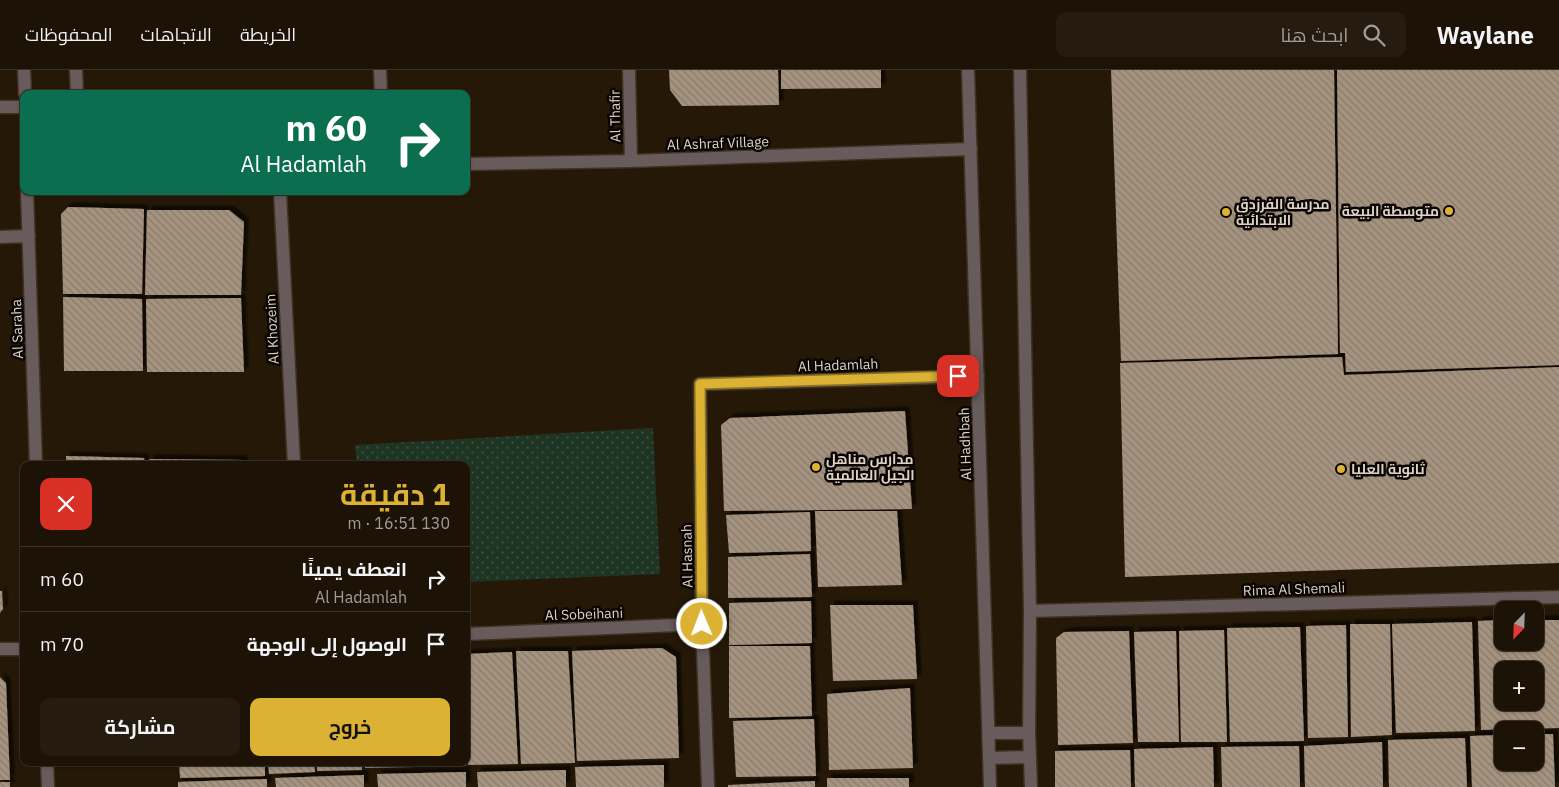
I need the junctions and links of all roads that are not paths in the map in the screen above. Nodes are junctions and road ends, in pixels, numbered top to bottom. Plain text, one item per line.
1 (24, 70) edge
2 (76, 70) edge
3 (380, 70) edge
4 (629, 70) edge
5 (968, 70) edge
6 (1020, 70) edge
7 (25, 90) edge
8 (77, 90) edge
9 (381, 90) edge
10 (0, 107) edge
11 (20, 107) edge
12 (972, 149) junction
13 (631, 160) junction
14 (470, 164) edge
15 (27, 195) edge
16 (280, 195) edge
17 (29, 236) junction
18 (0, 237) edge
19 (978, 376) junction
20 (700, 384) joint
21 (36, 461) edge
22 (294, 461) edge
23 (1559, 597) edge
24 (1030, 611) junction
25 (702, 624) junction
26 (470, 634) edge
27 (0, 649) edge
28 (20, 649) edge
29 (989, 733) junction
30 (1029, 733) junction
31 (989, 758) junction
32 (1030, 758) junction
33 (47, 766) edge
34 (48, 787) edge
35 (708, 787) edge
36 (990, 787) edge
37 (1031, 787) edge

1 - 7 street
2 - 8 street
3 - 9 street
4 - 13 street, Al Thafir
5 - 12 street, Al Hadhbah
6 - 24 street
10 - 11 street
12 - 13 street, Al Ashraf Village
12 - 19 street, Al Hadhbah
13 - 14 street, Al Ashraf Village
15 - 17 street, Al Saraha
16 - 22 street, Al Khozeim
17 - 18 street
17 - 21 street, Al Saraha
19 - 20 street, Al Hadamlah
19 - 29 street, Al Hadhbah
20 - 25 street, Al Hasnah
23 - 24 street, Rima Al Shemali
24 - 30 street
25 - 26 street, Al Sobeihani
25 - 35 street, Al Hasnah
27 - 28 street
29 - 30 street
29 - 31 street, Al Hadhbah
30 - 32 street
31 - 32 street
31 - 36 street, Al Hadhbah
32 - 37 street
33 - 34 street

